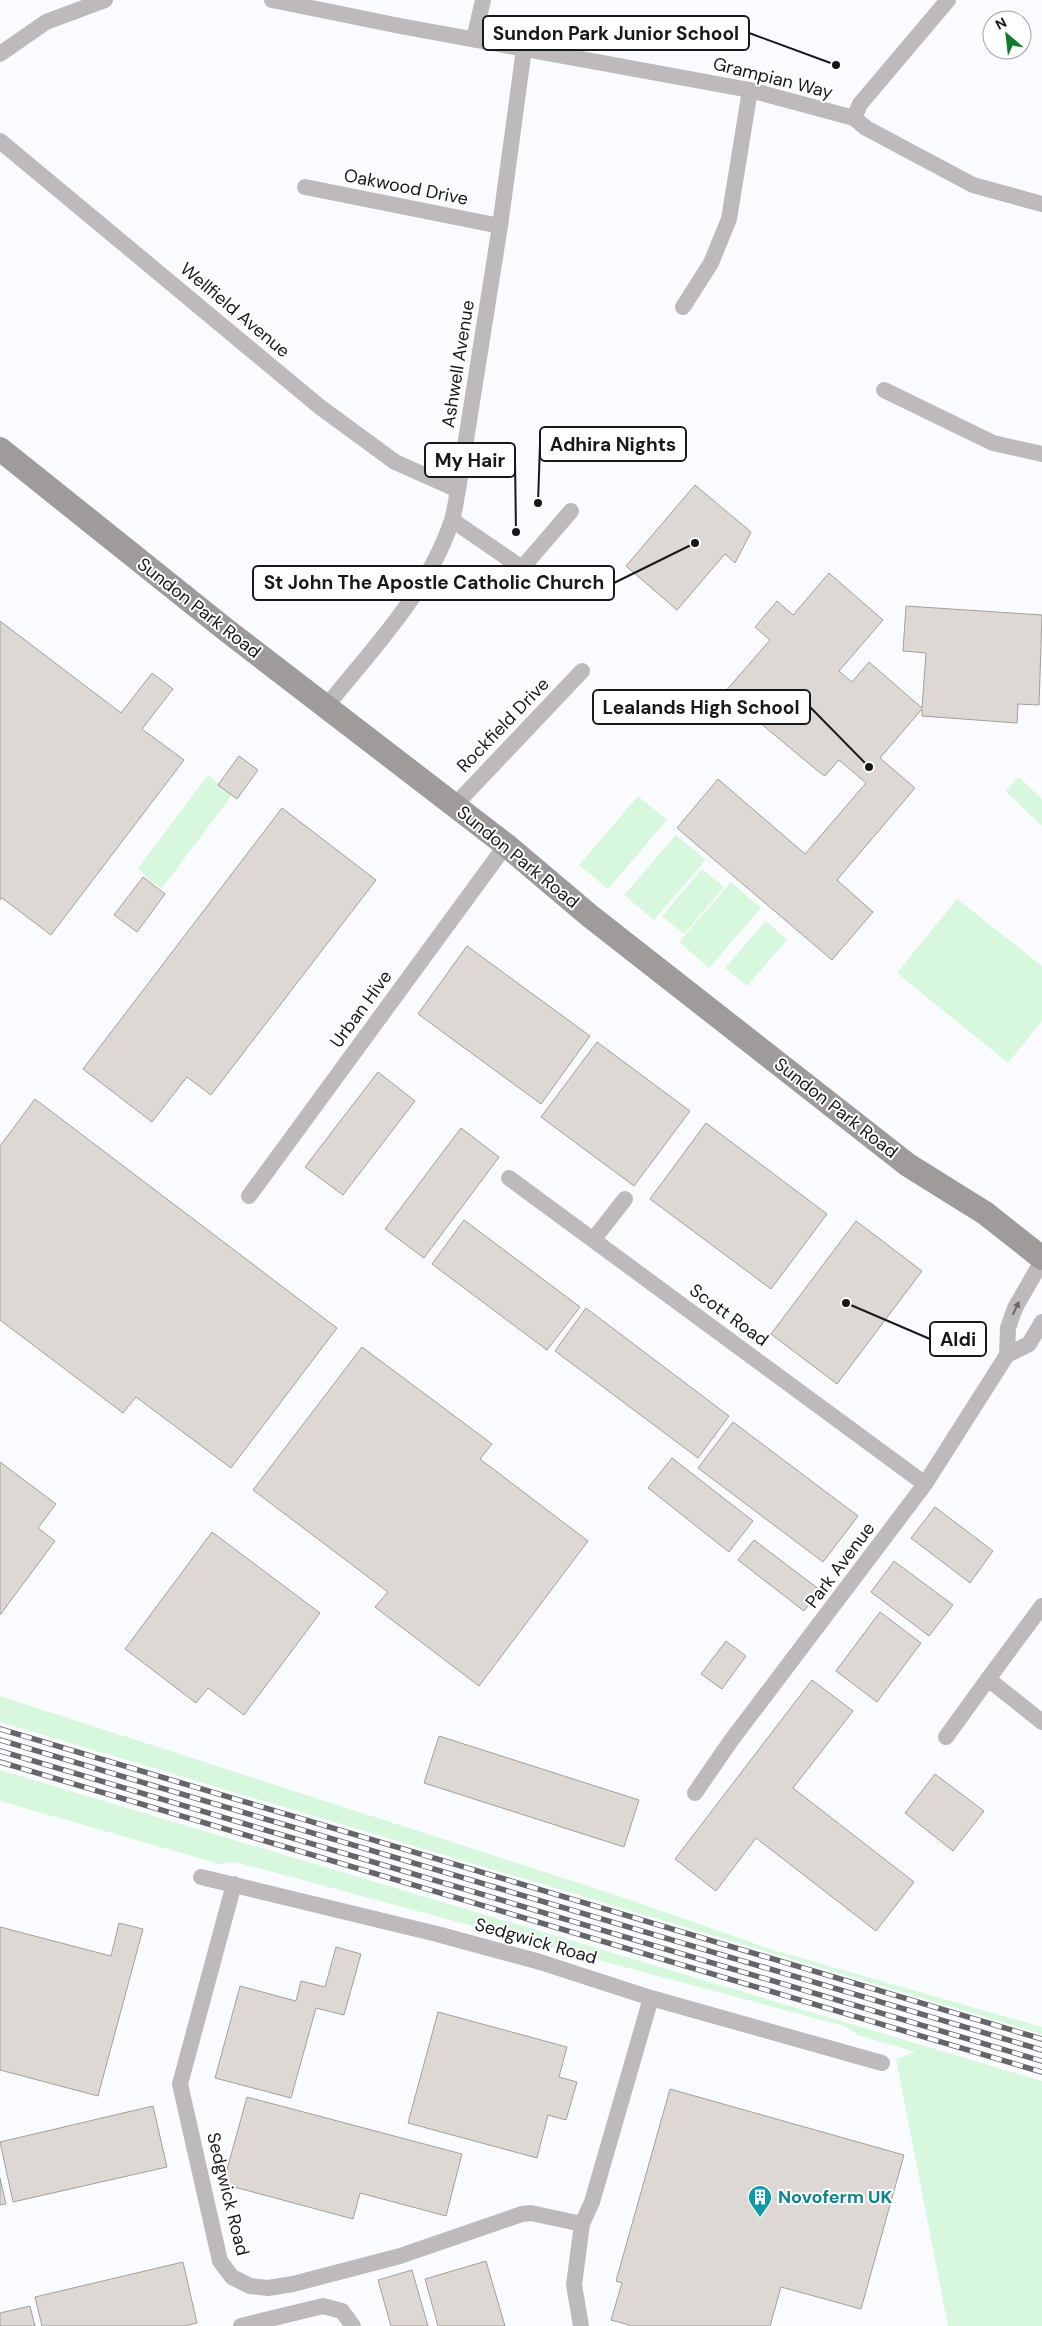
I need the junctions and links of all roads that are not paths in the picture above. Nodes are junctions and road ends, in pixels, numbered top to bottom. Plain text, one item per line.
1 (105, 0) edge
2 (272, 0) edge
3 (483, 0) edge
4 (948, 0) edge
5 (474, 39) junction
6 (524, 49) junction
7 (0, 54) edge
8 (750, 90) junction
9 (854, 118) junction
10 (0, 141) edge
11 (305, 187) dead end
12 (1042, 204) edge
13 (500, 226) junction
14 (683, 307) dead end
15 (884, 390) dead end
16 (0, 448) edge
17 (1042, 454) edge
18 (458, 490) junction
19 (572, 511) dead end
20 (452, 520) junction
21 (582, 671) dead end
22 (326, 707) junction
23 (454, 806) junction
24 (506, 845) junction
25 (509, 1178) dead end
26 (249, 1196) dead end
27 (625, 1199) dead end
28 (593, 1240) junction
29 (1042, 1258) edge
30 (1042, 1261) edge
31 (1042, 1322) edge
32 (1008, 1356) junction
33 (925, 1484) junction
34 (1042, 1606) edge
35 (988, 1679) junction
36 (1042, 1722) edge
37 (946, 1737) dead end
38 (695, 1792) dead end
39 (201, 1877) dead end
40 (234, 1884) junction
41 (651, 1998) junction
42 (882, 2064) dead end
43 (582, 2224) junction
44 (241, 2326) edge
45 (353, 2326) edge
46 (581, 2326) edge

1 - 7 street
2 - 5 street, Grampian Way
3 - 5 street
4 - 9 street
5 - 6 street, Grampian Way
6 - 8 street, Grampian Way
6 - 13 street, Ashwell Avenue
8 - 9 street, Grampian Way
8 - 14 street
9 - 12 street, Grampian Way
10 - 18 street, Wellfield Avenue
11 - 13 street, Oakwood Drive
13 - 18 street, Ashwell Avenue
15 - 17 street
16 - 22 street, Sundon Park Road
18 - 20 street, Ashwell Avenue
19 - 20 street
20 - 22 street, Ashwell Avenue
21 - 23 street, Rockfield Drive
22 - 23 street, Sundon Park Road
23 - 24 street, Sundon Park Road
24 - 26 street, Urban Hive
24 - 29 street, Sundon Park Road
25 - 28 street, Scott Road
27 - 28 street
28 - 33 street, Scott Road
32 -> 30 street
31 - 32 street, Park Avenue
32 - 33 street, Park Avenue
33 - 38 street, Park Avenue
34 - 35 street
35 - 36 street
35 - 37 street
39 - 40 street, Sedgwick Road
40 - 41 street, Sedgwick Road
40 - 43 street, Sedgwick Road
41 - 42 street, Sedgwick Road
41 - 43 street
43 - 46 street
44 - 45 street

